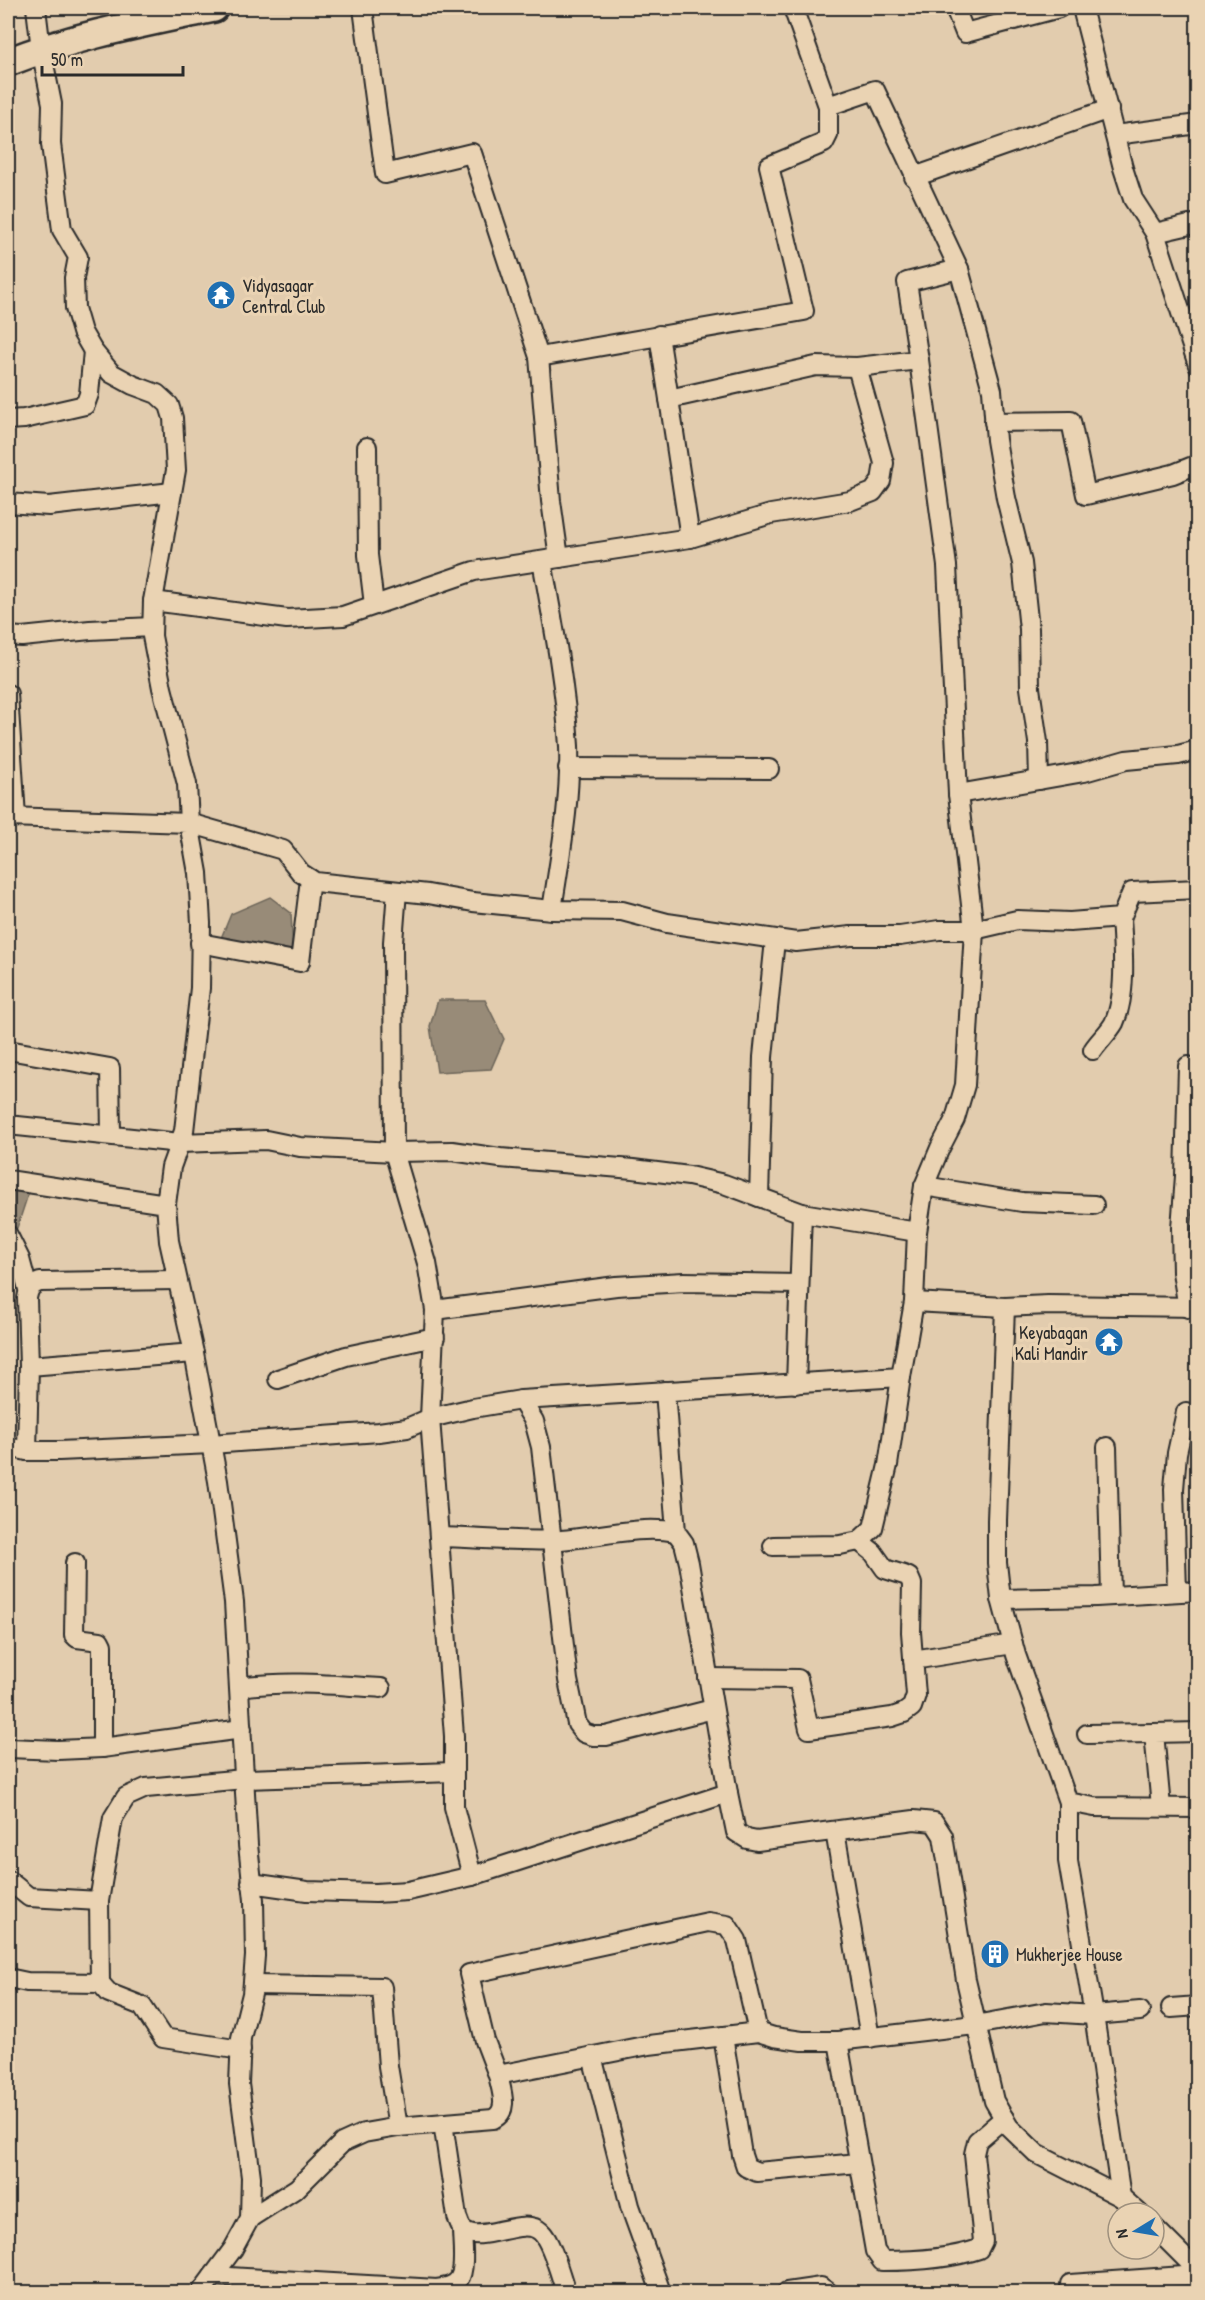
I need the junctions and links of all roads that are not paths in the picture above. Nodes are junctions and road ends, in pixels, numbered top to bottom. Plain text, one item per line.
1 (130, 8) edge
2 (214, 8) edge
3 (363, 8) edge
4 (793, 8) edge
5 (955, 8) edge
6 (1059, 8) edge
7 (1082, 8) edge
8 (39, 29) edge
9 (8, 43) edge
10 (8, 62) edge
11 (828, 106) junction
12 (1109, 109) junction
13 (1197, 124) edge
14 (1115, 135) junction
15 (914, 177) junction
16 (1197, 224) edge
17 (1155, 233) junction
18 (958, 269) junction
19 (659, 336) junction
20 (93, 351) junction
21 (539, 357) junction
22 (919, 360) junction
23 (1197, 363) edge
24 (857, 367) junction
25 (669, 399) junction
26 (8, 420) edge
27 (994, 422) junction
28 (367, 447) dead end
29 (1197, 464) edge
30 (172, 492) junction
31 (8, 503) edge
32 (690, 538) junction
33 (551, 559) junction
34 (153, 601) junction
35 (374, 605) junction
36 (152, 627) junction
37 (8, 636) edge
38 (8, 694) edge
39 (1197, 750) edge
40 (568, 768) junction
41 (769, 769) dead end
42 (1039, 780) junction
43 (958, 794) junction
44 (12, 817) edge
45 (189, 823) junction
46 (310, 879) junction
47 (1197, 889) edge
48 (397, 891) junction
49 (552, 910) junction
50 (1121, 918) junction
51 (974, 930) junction
52 (775, 940) junction
53 (200, 943) junction
54 (8, 1050) edge
55 (1093, 1050) dead end
56 (1188, 1066) dead end
57 (8, 1125) edge
58 (111, 1135) junction
59 (180, 1143) junction
60 (394, 1152) junction
61 (8, 1180) edge
62 (924, 1186) junction
63 (759, 1197) junction
64 (166, 1204) junction
65 (1094, 1205) dead end
66 (802, 1213) junction
67 (917, 1232) junction
68 (8, 1235) edge
69 (177, 1280) junction
70 (799, 1284) junction
71 (28, 1289) junction
72 (914, 1302) junction
73 (1005, 1307) junction
74 (1193, 1307) edge
75 (435, 1310) junction
76 (435, 1337) junction
77 (194, 1353) junction
78 (28, 1366) junction
79 (901, 1377) junction
80 (278, 1379) dead end
81 (796, 1384) junction
82 (665, 1391) junction
83 (521, 1400) junction
84 (1186, 1412) dead end
85 (430, 1418) junction
86 (211, 1444) junction
87 (8, 1447) edge
88 (1107, 1447) dead end
89 (27, 1451) junction
90 (676, 1532) junction
91 (439, 1537) junction
92 (551, 1540) junction
93 (859, 1541) junction
94 (773, 1546) dead end
95 (75, 1563) dead end
96 (1197, 1591) edge
97 (1177, 1592) junction
98 (1111, 1596) junction
99 (1001, 1599) junction
100 (1013, 1644) junction
101 (912, 1660) junction
102 (708, 1678) junction
103 (240, 1687) junction
104 (381, 1688) dead end
105 (713, 1709) junction
106 (242, 1729) junction
107 (1197, 1732) edge
108 (1154, 1733) junction
109 (1087, 1734) dead end
110 (8, 1748) edge
111 (102, 1748) junction
112 (453, 1772) junction
113 (244, 1779) junction
114 (728, 1793) junction
115 (1068, 1802) junction
116 (1161, 1808) junction
117 (1197, 1808) edge
118 (835, 1831) junction
119 (472, 1876) junction
120 (8, 1880) edge
121 (252, 1883) junction
122 (99, 1901) junction
123 (8, 1978) edge
124 (100, 1983) junction
125 (253, 1985) junction
126 (1197, 2006) edge
127 (1171, 2008) dead end
128 (1140, 2011) dead end
129 (1094, 2015) junction
130 (975, 2025) junction
131 (758, 2032) junction
132 (723, 2036) junction
133 (870, 2038) junction
134 (838, 2041) junction
135 (241, 2050) junction
136 (592, 2056) junction
137 (498, 2075) junction
138 (1004, 2118) junction
139 (443, 2123) junction
140 (398, 2127) junction
141 (859, 2163) junction
142 (1120, 2197) junction
143 (1124, 2201) edge
144 (250, 2218) junction
145 (462, 2229) junction
146 (1166, 2240) edge
147 (1197, 2273) edge
148 (213, 2276) junction
149 (1070, 2284) dead end
150 (1197, 2286) edge
151 (201, 2292) edge
152 (566, 2292) edge
153 (661, 2292) edge
154 (787, 2292) edge
155 (828, 2292) edge
156 (1195, 2292) edge

1 - 8 main road
2 - 8 main road
3 - 21 street
4 - 11 street
5 - 6 street
7 - 12 street
8 - 9 main road
8 - 10 main road
8 - 20 street
11 - 15 street
11 - 19 street
12 - 14 street
12 - 15 street
13 - 14 street
14 - 17 street
15 - 18 street
16 - 17 street
17 - 23 street
18 - 22 street
18 - 27 street
19 - 21 street
19 - 25 street
20 - 26 street
20 - 30 street
21 - 33 street
22 - 24 street
22 - 43 street
24 - 25 street
24 - 32 street
25 - 32 street
27 - 29 street
27 - 42 street
28 - 35 street
30 - 31 street
30 - 34 street
32 - 33 street
33 - 35 street
33 - 40 street
34 - 35 street
34 - 36 street
36 - 37 street
36 - 45 street
38 - 44 street
39 - 42 street
40 - 41 street
40 - 49 street
42 - 43 street
43 - 51 street
44 - 45 street
45 - 46 street
45 - 53 street
46 - 48 street
46 - 53 street
47 - 50 street
48 - 49 street
48 - 60 street
49 - 52 street
50 - 51 street
50 - 55 street
51 - 52 street
51 - 62 street
52 - 63 street
53 - 59 street
54 - 58 street
56 - 74 street
57 - 58 street
58 - 59 street
59 - 60 street
59 - 64 street
60 - 63 street
60 - 75 street
61 - 64 street
62 - 65 street
62 - 67 street
63 - 66 street
64 - 69 street
66 - 67 street
66 - 70 street
67 - 72 street
68 - 71 street
69 - 71 street
69 - 77 street
70 - 75 street
70 - 81 street
71 - 78 street
72 - 73 street
72 - 79 street
73 - 74 street
73 - 99 street
75 - 76 street
76 - 80 street
76 - 85 street
77 - 78 street
77 - 86 street
78 - 89 street
79 - 81 street
79 - 93 street
81 - 82 street
82 - 83 street
82 - 90 street
83 - 85 street
83 - 92 street
84 - 97 street
85 - 86 street
85 - 91 street
86 - 89 street
86 - 103 street
87 - 89 street
88 - 98 street
90 - 92 street
90 - 102 street
91 - 92 street
91 - 112 street
92 - 105 street
93 - 94 street
93 - 101 street
95 - 111 street
96 - 97 street
97 - 98 street
98 - 99 street
99 - 100 street
100 - 101 street
100 - 115 street
101 - 102 street
102 - 105 street
103 - 104 street
103 - 106 street
105 - 114 street
106 - 111 street
106 - 113 street
107 - 108 street
108 - 109 street
108 - 116 street
110 - 111 street
112 - 113 street
112 - 119 street
113 - 121 street
113 - 122 street
114 - 118 street
114 - 119 street
115 - 116 street
115 - 129 street
116 - 117 street
118 - 130 street
118 - 133 street
119 - 121 street
120 - 122 street
121 - 125 street
122 - 124 street
123 - 124 street
124 - 135 street
125 - 135 street
125 - 140 street
126 - 127 street
128 - 129 street
129 - 130 street
129 - 142 street
130 - 133 street
130 - 138 street
131 - 132 street
131 - 134 street
131 - 137 street
132 - 136 street
132 - 141 street
133 - 134 street
134 - 141 street
135 - 144 street
136 - 137 street
136 - 153 street
137 - 139 street
138 - 141 street
138 - 142 street
139 - 140 street
139 - 145 street
140 - 144 street
142 - 143 street
144 - 148 street
145 - 148 street
145 - 152 street
146 - 147 street
147 - 149 street
148 - 151 street
150 - 156 street
154 - 155 street

